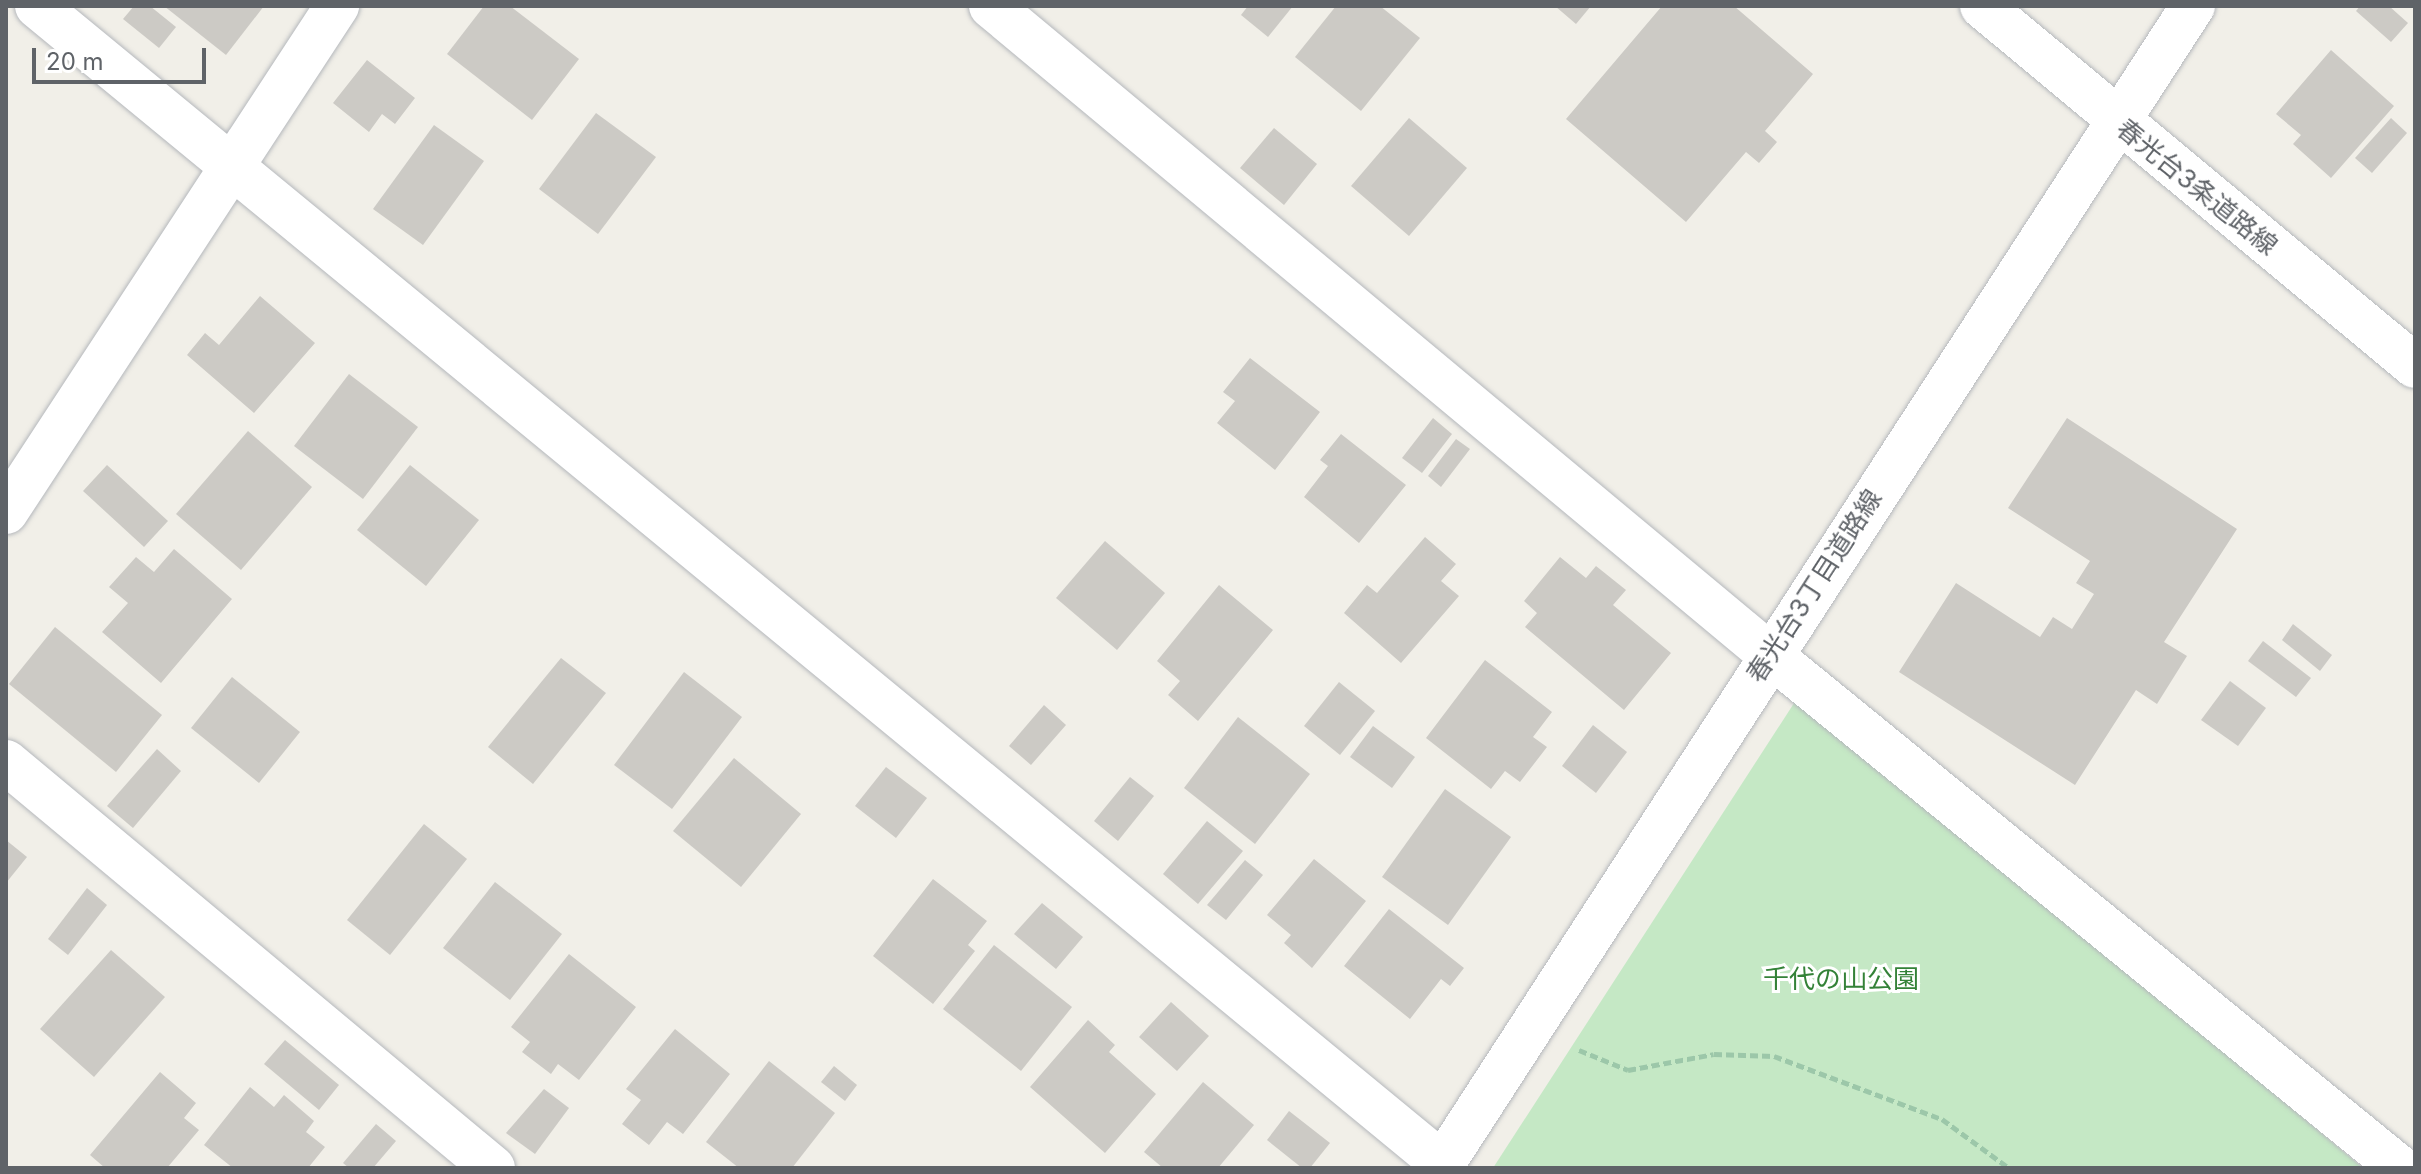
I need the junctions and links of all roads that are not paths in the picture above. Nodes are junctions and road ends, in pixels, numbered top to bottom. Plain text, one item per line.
1 (37, 6) edge
2 (337, 6) edge
3 (991, 6) edge
4 (1982, 6) edge
5 (2193, 6) edge
6 (2118, 122) junction
7 (233, 169) junction
8 (2415, 366) edge
9 (6, 512) edge
10 (1769, 654) junction
11 (6, 762) edge
12 (1442, 1166) edge
13 (493, 1168) edge
14 (2400, 1168) edge

1 - 7 street
2 - 7 street
3 - 10 street
4 - 6 street, 春光台3条道路線
5 - 6 street, 春光台3丁目道路線
6 - 8 street, 春光台3条道路線
6 - 10 street, 春光台3丁目道路線
7 - 9 street
7 - 12 street
10 - 12 street, 春光台3丁目道路線
10 - 14 street
11 - 13 street

